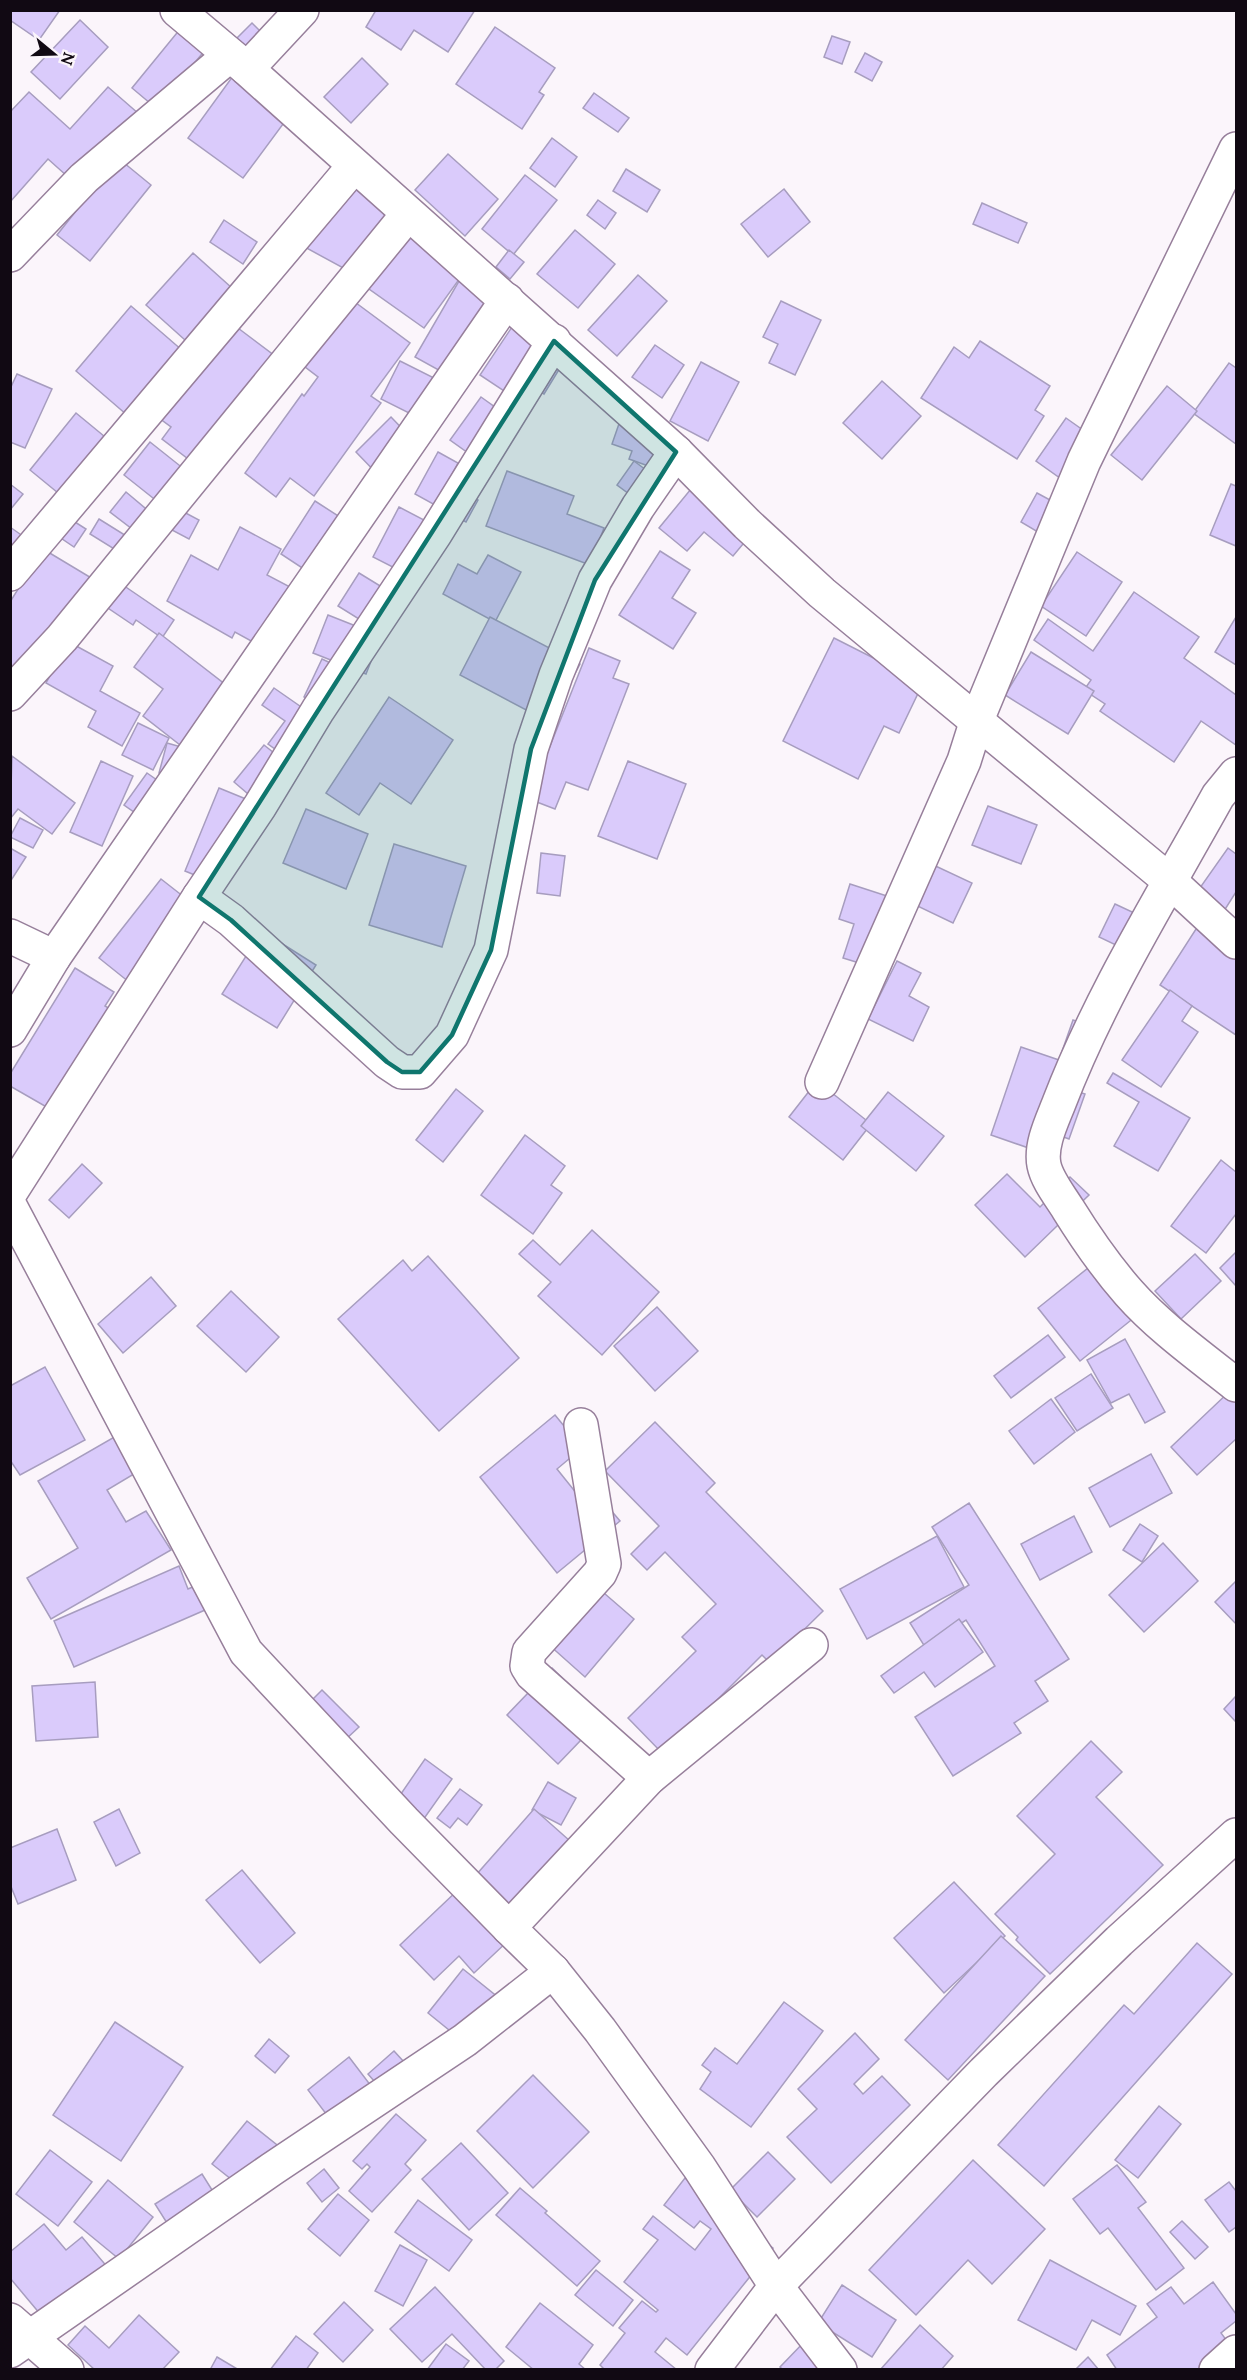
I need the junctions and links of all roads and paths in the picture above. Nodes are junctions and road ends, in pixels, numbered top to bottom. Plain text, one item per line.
1 (177, 10) edge
2 (302, 10) edge
3 (239, 62) junction
4 (1236, 149) edge
5 (354, 166) junction
6 (408, 214) junction
7 (10, 255) edge
8 (507, 300) junction
9 (554, 341) junction
10 (676, 452) junction
11 (10, 574) edge
12 (10, 694) edge
13 (977, 720) junction
14 (1236, 774) edge
15 (1171, 882) junction
16 (199, 897) junction
17 (10, 936) edge
18 (1236, 942) edge
19 (54, 957) junction
20 (12, 1026) edge
21 (822, 1082) dead end
22 (10, 1193) edge
23 (10, 1206) edge
24 (1236, 1385) edge
25 (581, 1425) dead end
26 (811, 1646) dead end
27 (649, 1778) junction
28 (1236, 1835) edge
29 (509, 1928) junction
30 (554, 1971) junction
31 (776, 2286) junction
32 (17, 2336) edge
33 (1236, 2352) edge
34 (67, 2370) edge
35 (712, 2370) edge
36 (840, 2370) edge
37 (1216, 2370) edge

1 - 3 street
2 - 3 street
3 - 5 street
3 - 7 street
4 - 13 street
5 - 6 street
5 - 11 street
6 - 8 street
6 - 12 street
8 - 9 street
8 - 19 street
9 - 10 street
9 - 16 street
10 - 13 street
10 - 16 street
13 - 15 street
13 - 21 street
14 - 15 street
15 - 18 street
15 - 24 street
16 - 22 street
17 - 19 street
19 - 20 street
23 - 29 street
25 - 27 street
26 - 27 street
27 - 29 street
28 - 31 street
29 - 30 street
30 - 31 street
30 - 32 street
31 - 35 street
31 - 36 street
32 - 34 street
33 - 37 street

